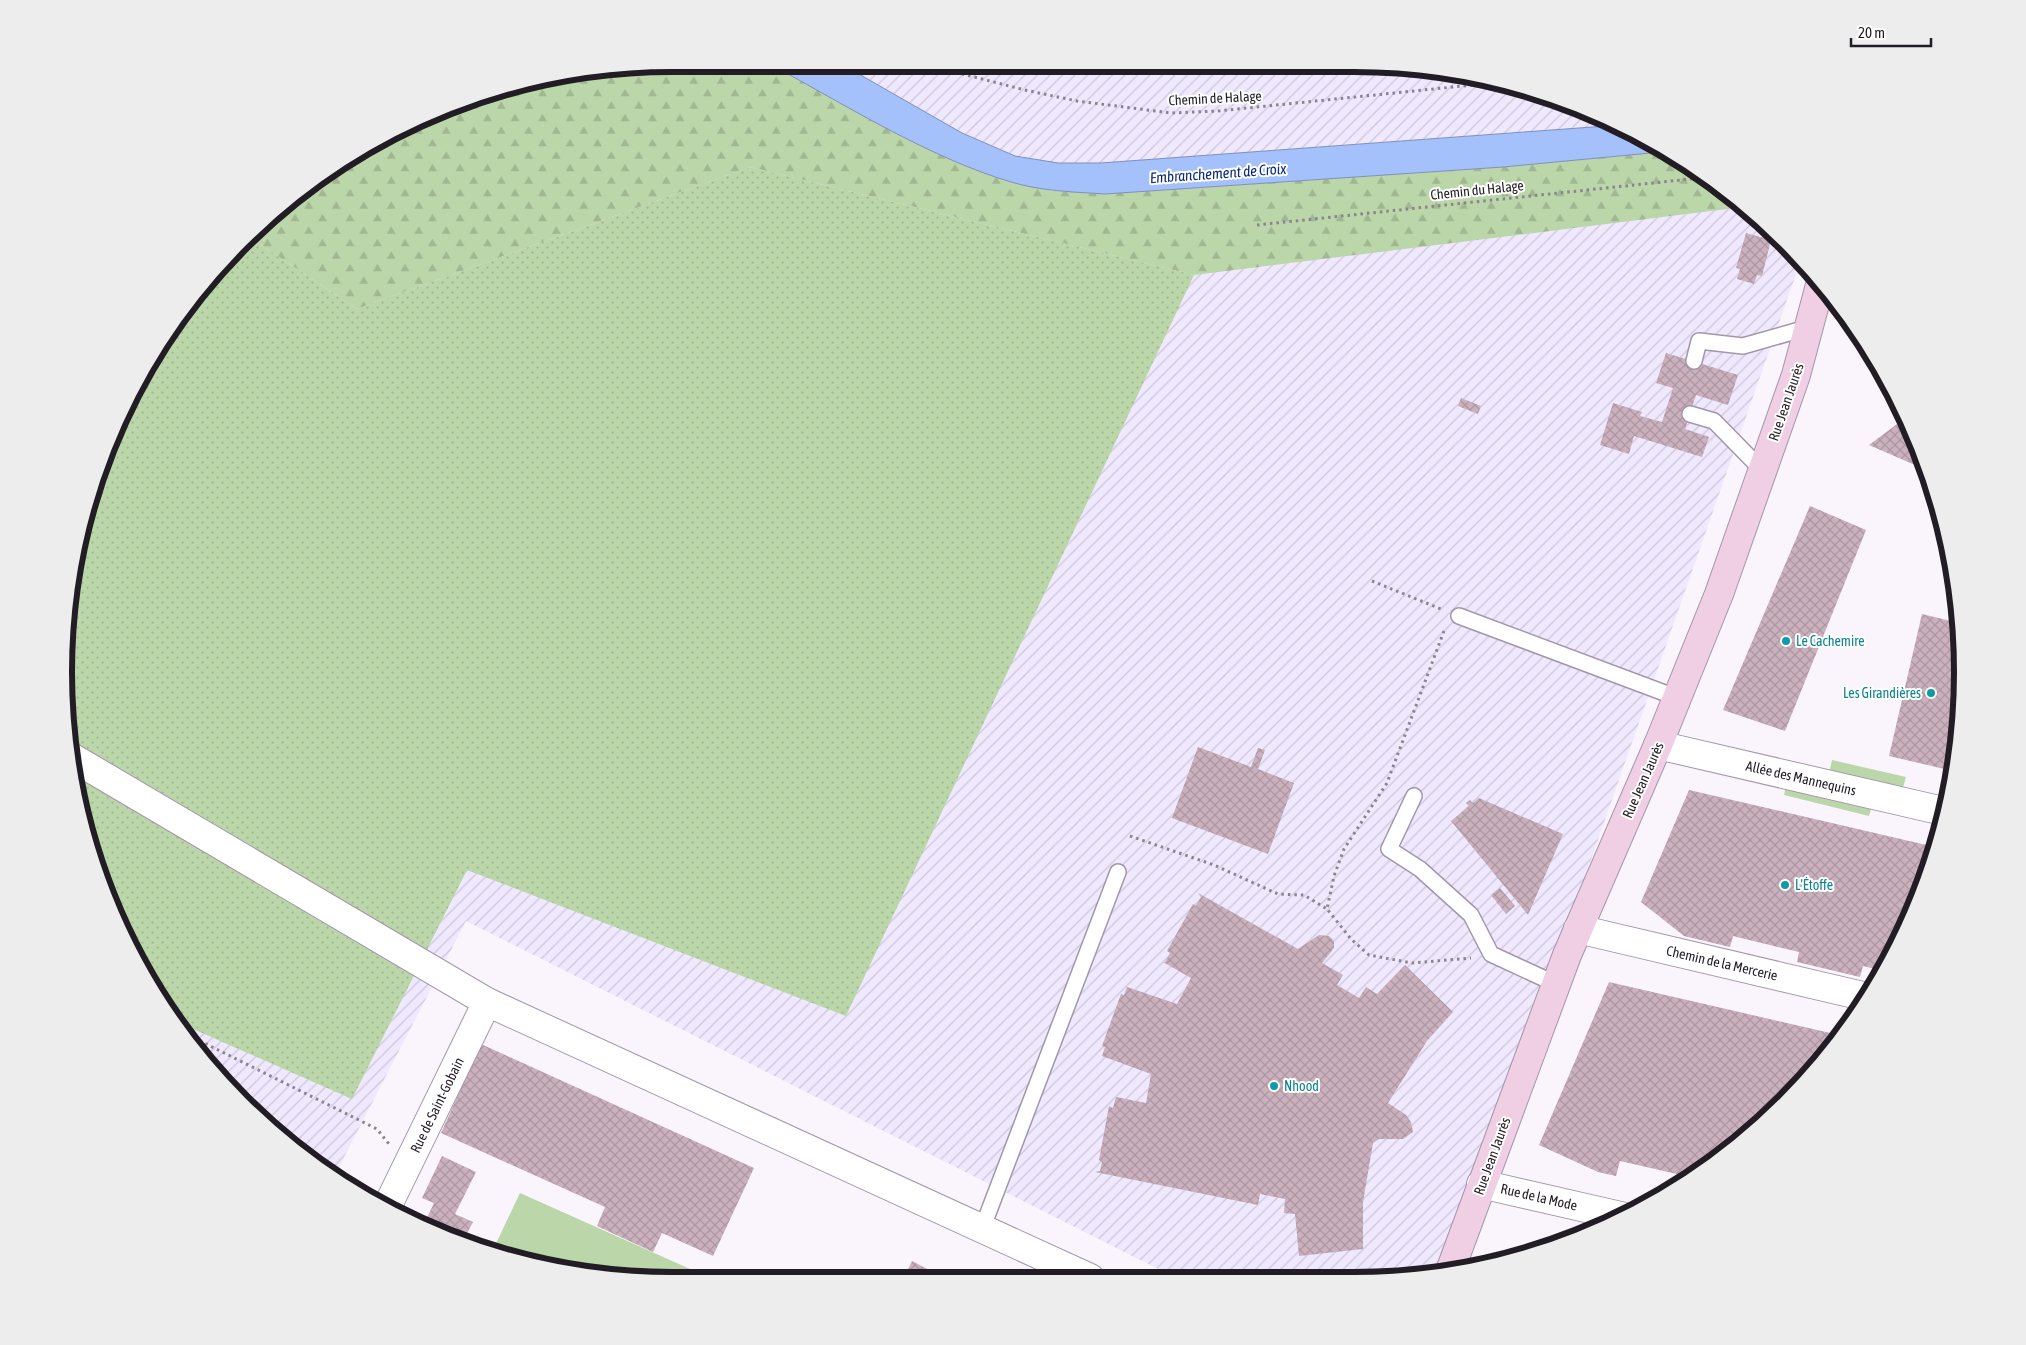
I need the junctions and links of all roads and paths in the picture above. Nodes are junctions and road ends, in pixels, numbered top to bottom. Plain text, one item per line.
1 (955, 72) edge
2 (1474, 85) edge
3 (1694, 179) edge
4 (1257, 225) dead end
5 (1820, 295) edge
6 (1810, 327) junction
7 (1694, 361) dead end
8 (1690, 414) dead end
9 (1763, 471) junction
10 (1459, 616) dead end
11 (1678, 698) junction
12 (1658, 745) junction
13 (80, 763) edge
14 (1414, 796) dead end
15 (1938, 809) edge
16 (1130, 836) dead end
17 (1118, 872) dead end
18 (1328, 909) dead end
19 (1578, 929) junction
20 (1556, 984) junction
21 (1859, 995) edge
22 (488, 1002) junction
23 (197, 1040) edge
24 (403, 1174) junction
25 (1481, 1184) junction
26 (390, 1202) edge
27 (1612, 1214) edge
28 (982, 1229) junction
29 (1453, 1264) edge
30 (1077, 1272) edge

1 - 2 path, Chemin de Halage
3 - 4 path, Chemin du Halage
5 - 6 main road, Rue Jean Jaurès
6 - 7 lane
6 - 9 main road, Rue Jean Jaurès
8 - 9 lane
9 - 11 main road, Rue Jean Jaurès
10 - 11 lane
11 - 12 main road, Rue Jean Jaurès
12 - 15 street, Allée des Mannequins
12 - 19 main road, Rue Jean Jaurès
13 - 22 street
14 - 20 lane
16 - 18 path
17 - 28 lane
19 - 20 main road, Rue Jean Jaurès
19 - 21 street, Chemin de la Mercerie
20 - 25 main road, Rue Jean Jaurès
22 - 24 street, Rue de Saint-Gobain
22 - 28 street
23 - 24 path
24 - 26 street, Rue de Saint-Gobain
25 - 27 street, Rue de la Mode
25 - 29 main road, Rue Jean Jaurès
28 - 30 street

